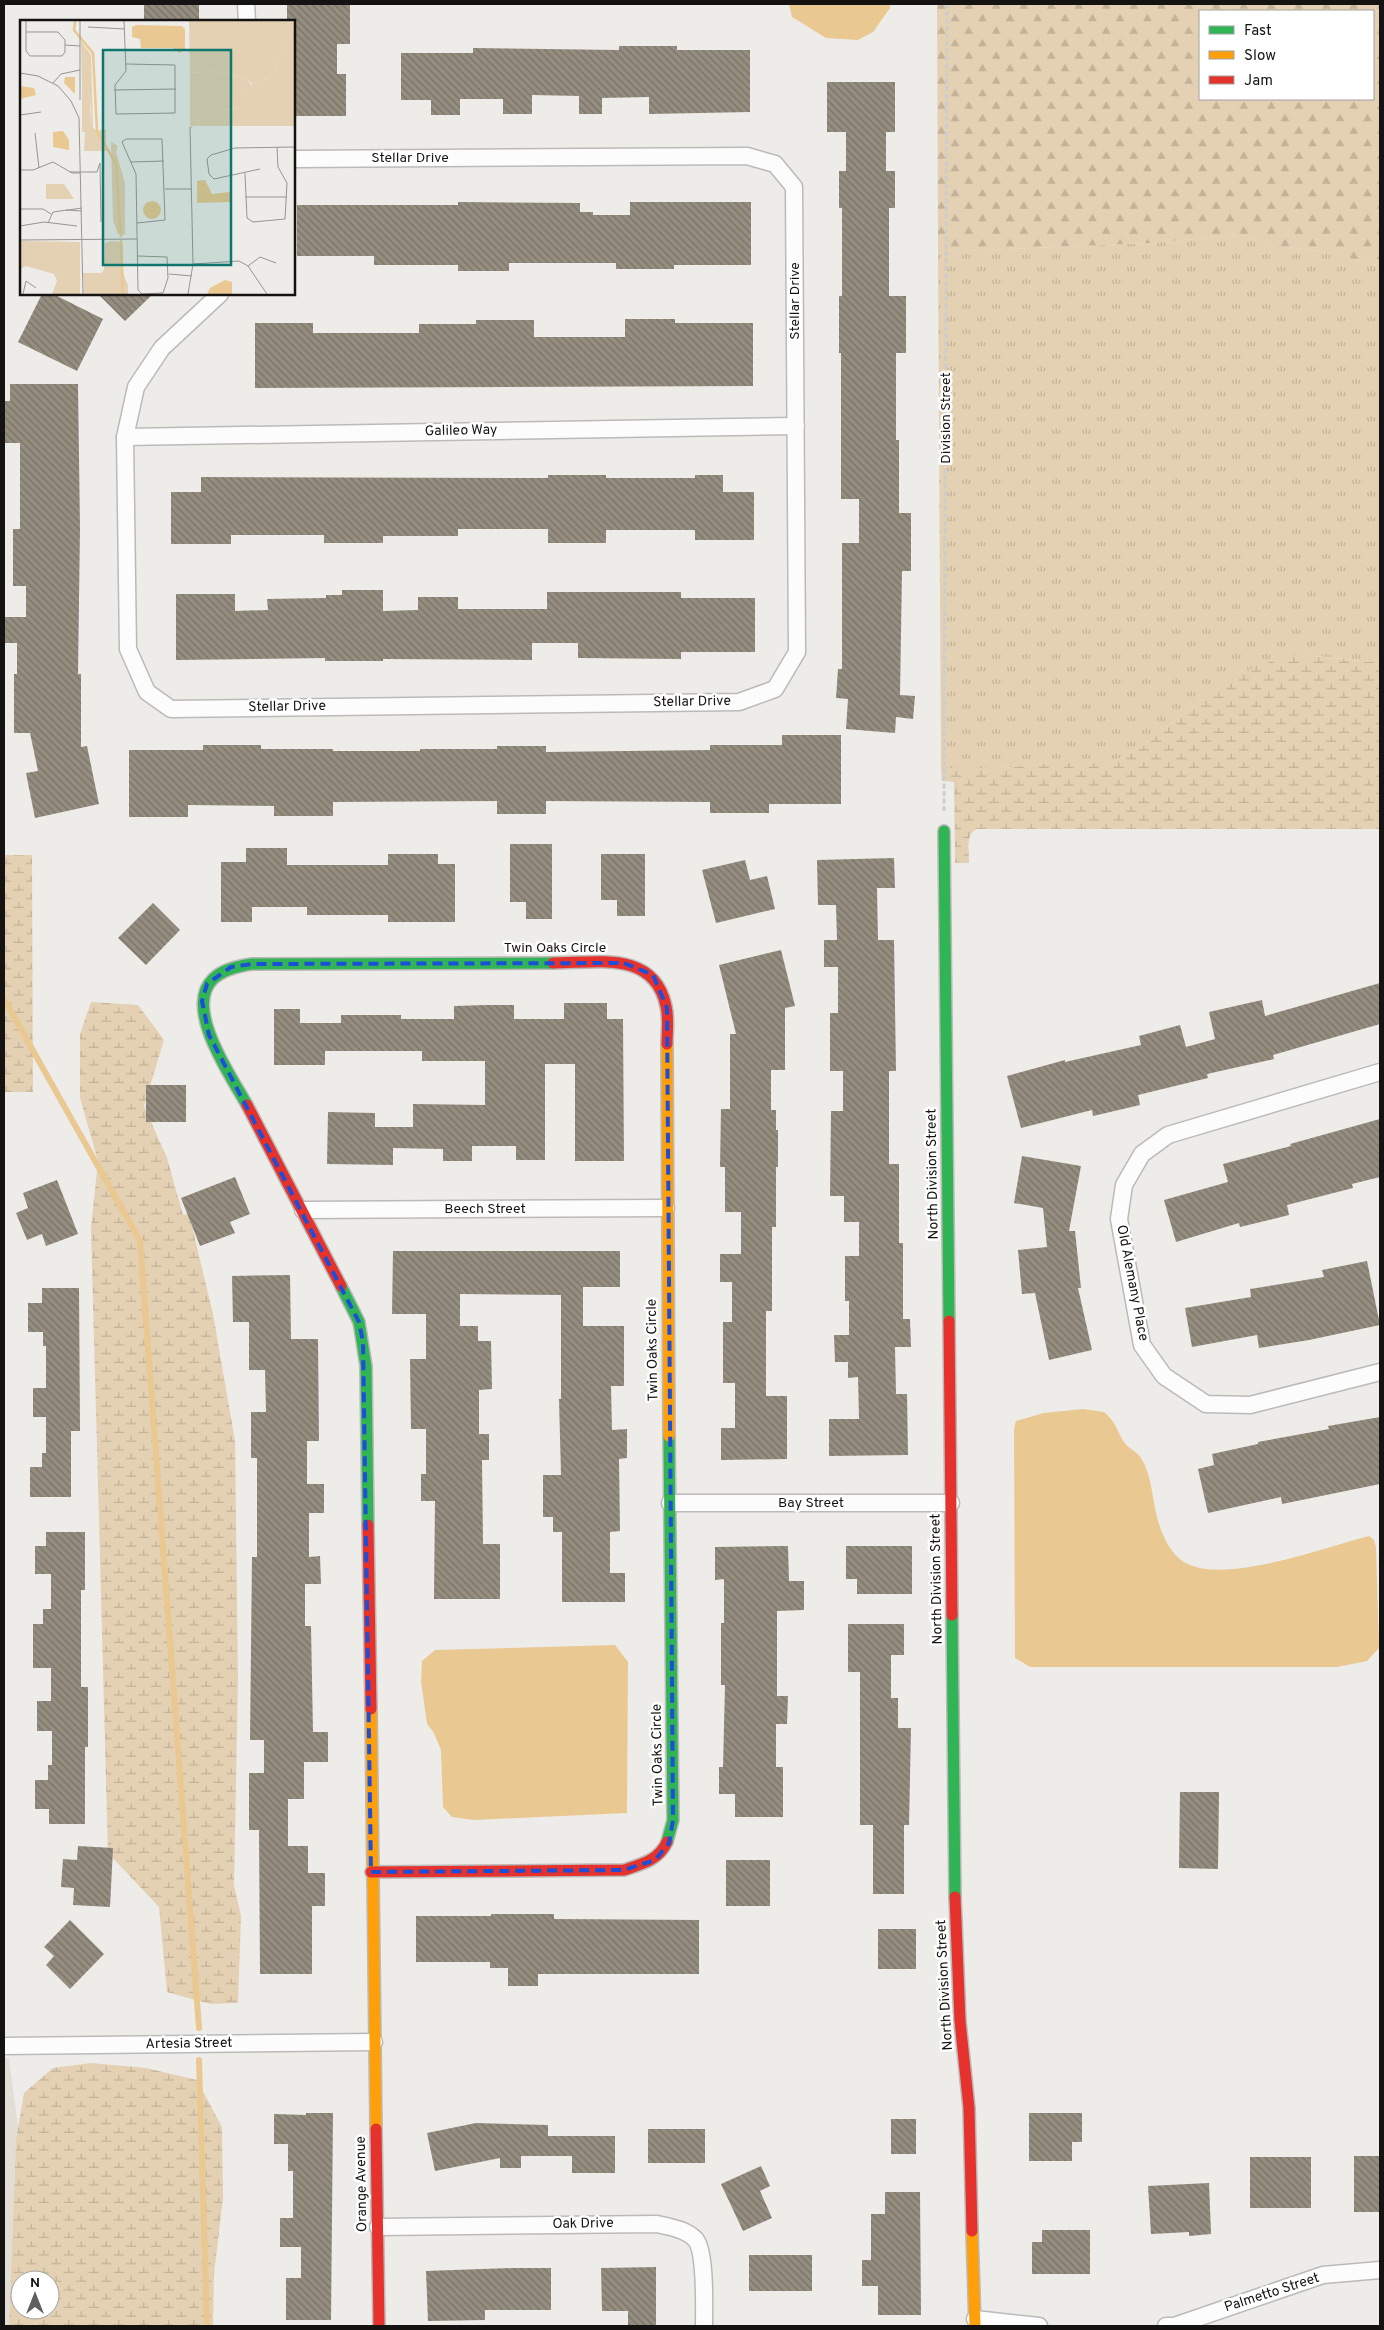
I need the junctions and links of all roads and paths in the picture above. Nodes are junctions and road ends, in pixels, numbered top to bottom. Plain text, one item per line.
1 (246, 4) edge
2 (947, 4) edge
3 (247, 20) edge
4 (295, 159) edge
5 (219, 295) edge
6 (796, 426) junction
7 (126, 436) junction
8 (944, 832) joint
9 (1380, 1072) edge
10 (666, 1208) junction
11 (303, 1210) junction
12 (1380, 1372) edge
13 (951, 1503) junction
14 (670, 1504) junction
15 (371, 1872) junction
16 (374, 2042) junction
17 (4, 2046) edge
18 (378, 2227) junction
19 (1380, 2270) edge
20 (975, 2323) edge
21 (378, 2326) edge
22 (704, 2326) edge
23 (1039, 2326) edge
24 (1166, 2326) edge

1 - 3 street
2 - 8 path, Division Street
4 - 6 street, Stellar Drive
5 - 7 street, Stellar Drive
6 - 7 street, Galileo Way
6 - 7 street, Stellar Drive
8 - 13 street, North Division Street
9 - 12 street, Old Alemany Place
10 - 11 street, Beech Street
10 - 11 street, Twin Oaks Circle
10 - 14 street, Twin Oaks Circle
11 - 15 street, Twin Oaks Circle
13 - 14 street, Bay Street
13 - 20 street, North Division Street
14 - 15 street, Twin Oaks Circle
15 - 16 street, Twin Oaks Circle
16 - 17 street, Artesia Street
16 - 18 street, Orange Avenue
18 - 21 street, Orange Avenue
18 - 22 street, Oak Drive
19 - 24 street, Palmetto Street
20 - 23 street

